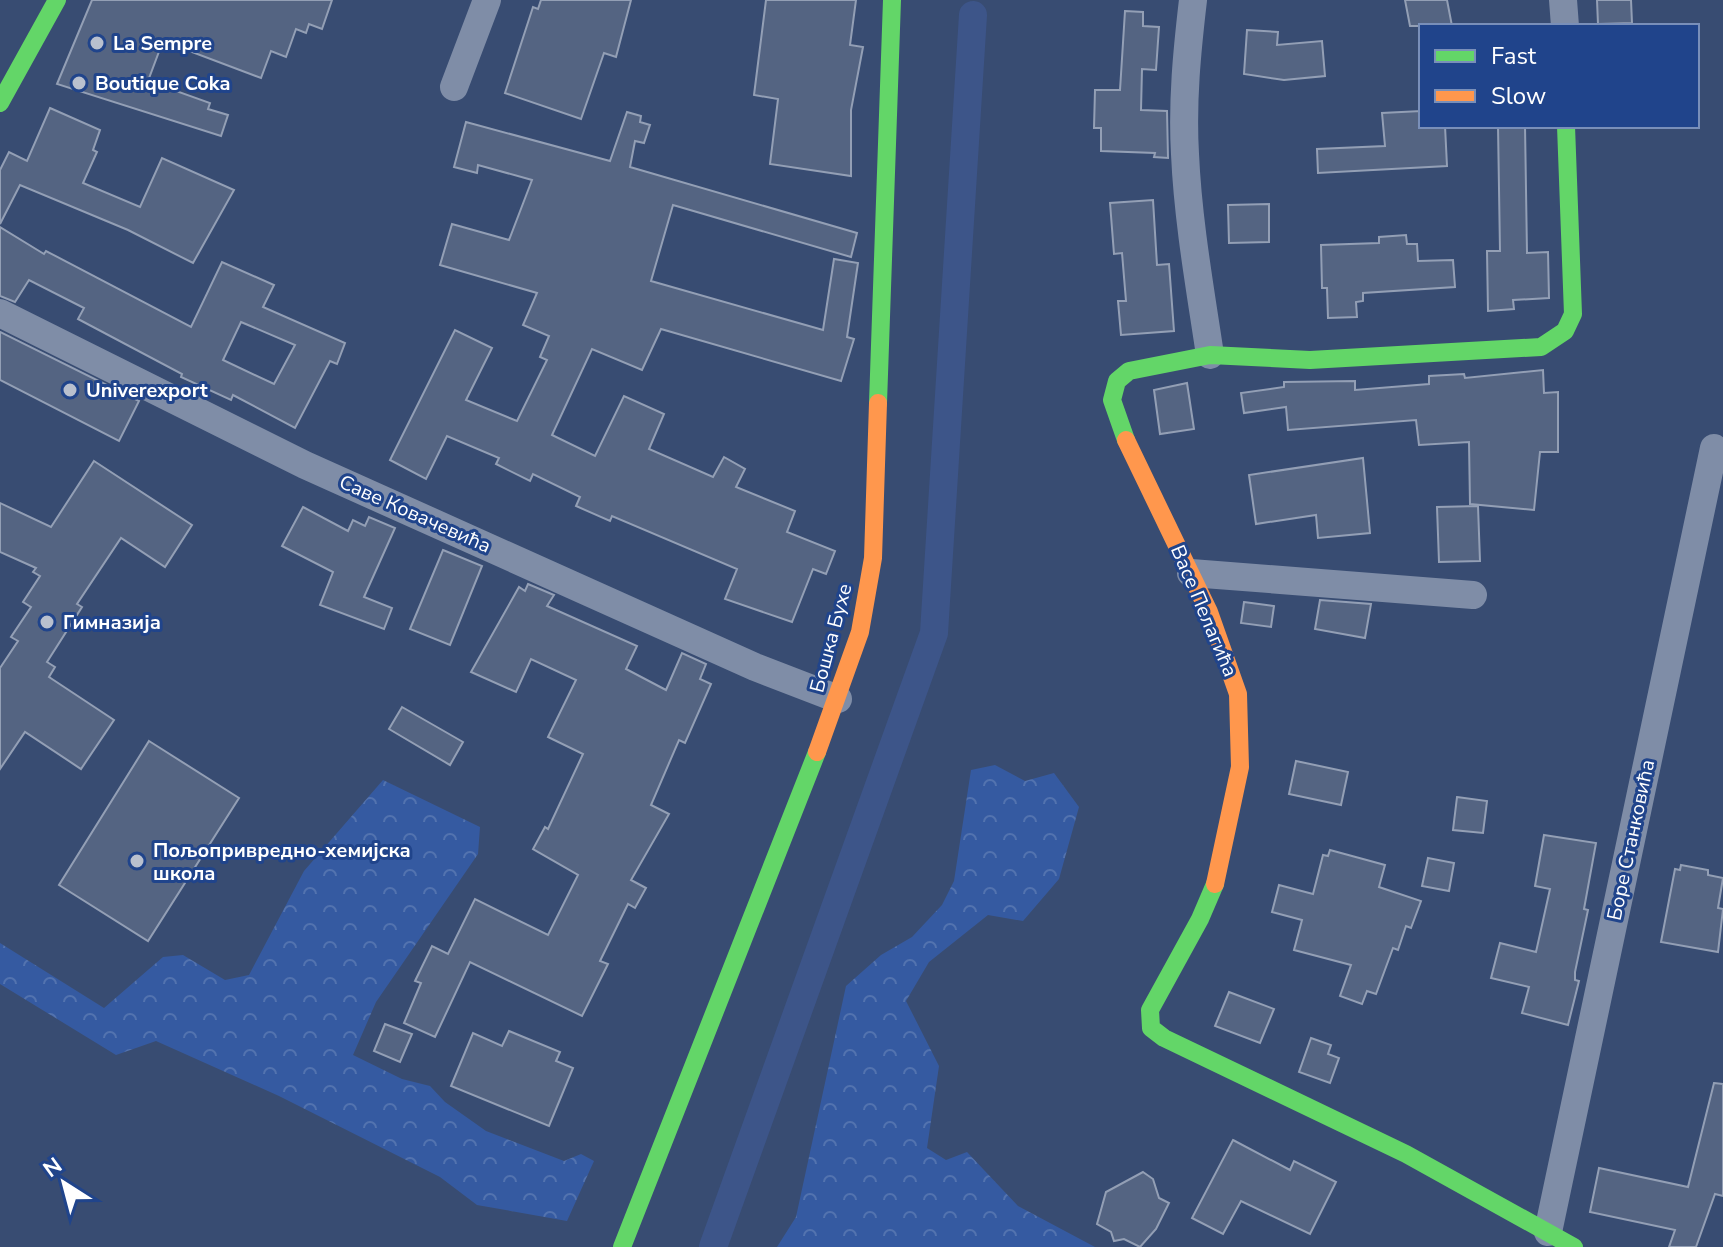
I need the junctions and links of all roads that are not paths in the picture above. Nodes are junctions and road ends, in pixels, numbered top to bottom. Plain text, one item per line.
1 (57, 0) edge
2 (487, 0) edge
3 (892, 0) edge
4 (1193, 0) edge
5 (1563, 0) edge
6 (1565, 24) edge
7 (454, 87) dead end
8 (3, 89) edge
9 (1566, 128) edge
10 (0, 313) edge
11 (1210, 355) junction
12 (1714, 448) dead end
13 (1191, 573) junction
14 (1473, 595) dead end
15 (838, 699) junction
16 (1548, 1232) junction
17 (622, 1247) edge
18 (1574, 1247) edge

1 - 8 street
2 - 7 street
3 - 15 street, Бошка Бухе
4 - 11 street
5 - 6 street
9 - 11 street, Васе Пелагића
10 - 15 street, Саве Ковачевића
11 - 13 street, Васе Пелагића
12 - 16 street, Боре Станковића
13 - 14 street
13 - 16 street, Васе Пелагића
15 - 17 street, Бошка Бухе
16 - 18 street, Васе Пелагића

